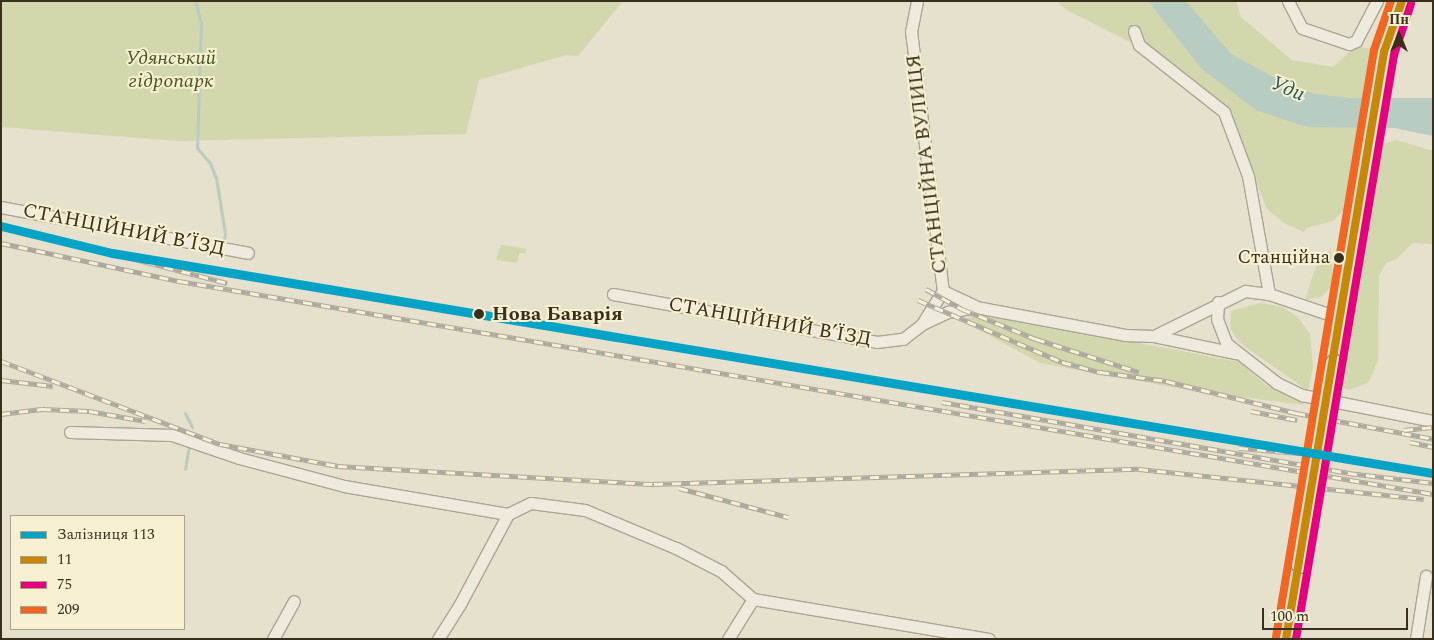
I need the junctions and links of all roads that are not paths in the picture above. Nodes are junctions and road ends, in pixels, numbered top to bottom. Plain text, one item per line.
1 (917, 1) edge
2 (1288, 1) edge
3 (1377, 1) edge
4 (1402, 1) edge
5 (1134, 31) dead end
6 (1, 207) edge
7 (248, 253) dead end
8 (943, 291) junction
9 (613, 294) dead end
10 (1270, 294) junction
11 (1218, 302) junction
12 (976, 307) junction
13 (1340, 318) junction
14 (922, 324) junction
15 (1154, 336) junction
16 (1235, 353) junction
17 (1433, 421) edge
18 (70, 432) dead end
19 (508, 514) junction
20 (1426, 576) dead end
21 (753, 599) junction
22 (294, 601) dead end
23 (274, 639) edge
24 (438, 639) edge
25 (728, 639) edge
26 (989, 639) edge
27 (1286, 639) edge
28 (1416, 639) edge

1 - 8 street, СТАНЦІЙНА ВУЛИЦЯ
2 - 3 street
4 - 13 main road
5 - 10 street
6 - 7 street, СТАНЦІЙНИЙ В’ЇЗД
8 - 12 street, СТАНЦІЙНА ВУЛИЦЯ
8 - 14 street
9 - 14 street, СТАНЦІЙНИЙ В’ЇЗД
10 - 11 street
10 - 13 street
11 - 15 street
11 - 16 street
12 - 14 street
12 - 15 street
13 - 27 main road, bridge
15 - 16 street
16 - 17 street
18 - 19 street
19 - 21 street
19 - 24 street
20 - 28 street
21 - 25 street
21 - 26 street
22 - 23 street

